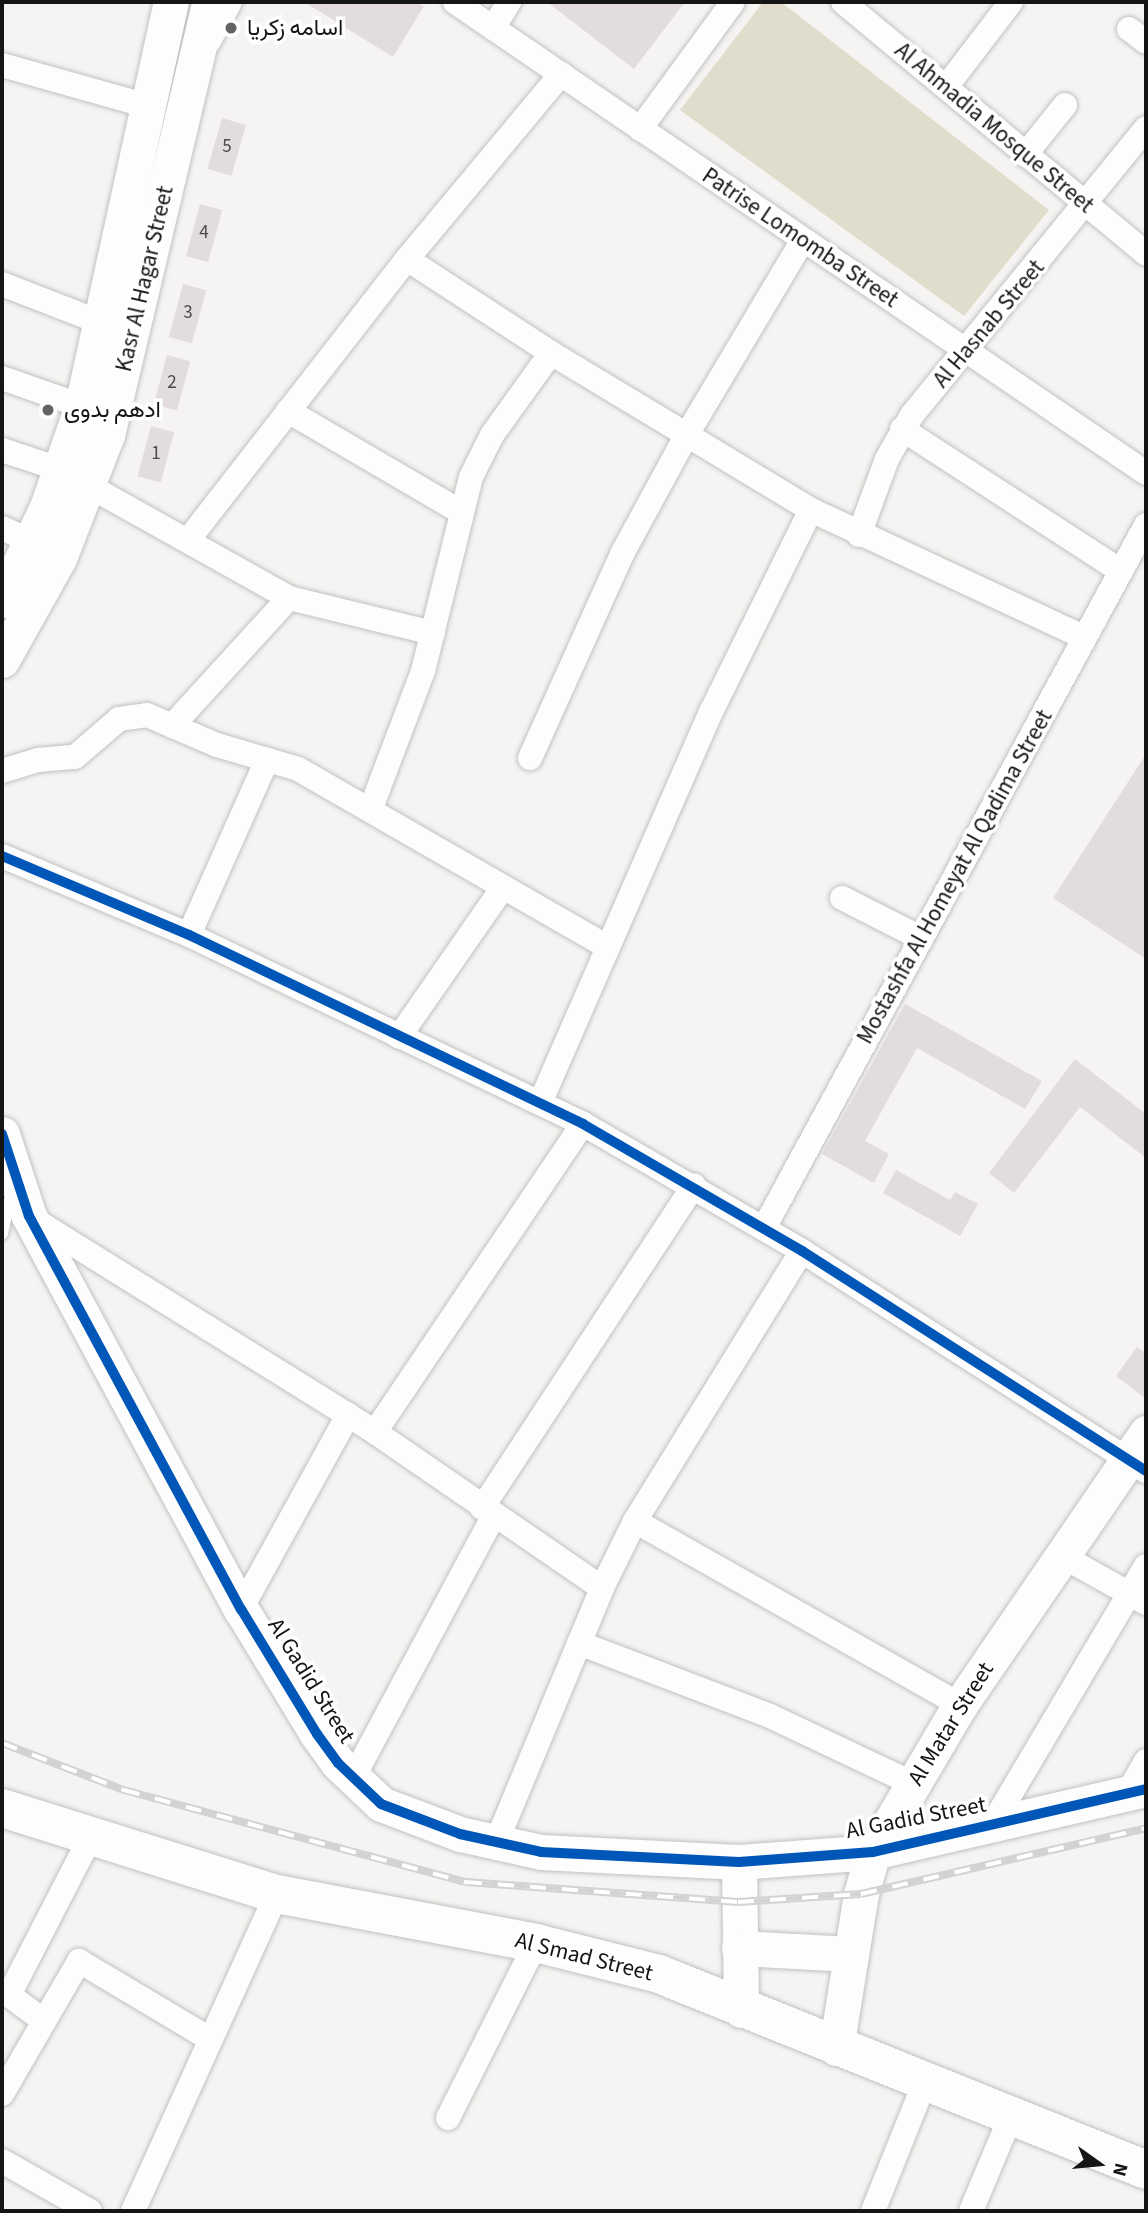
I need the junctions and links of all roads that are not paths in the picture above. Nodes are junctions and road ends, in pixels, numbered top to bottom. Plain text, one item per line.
1 (170, 2) edge
2 (209, 2) edge
3 (230, 2) edge
4 (455, 2) edge
5 (509, 2) edge
6 (733, 2) edge
7 (843, 2) edge
8 (1011, 2) edge
9 (493, 28) junction
10 (2, 65) edge
11 (193, 69) junction
12 (561, 74) junction
13 (946, 88) junction
14 (1065, 105) dead end
15 (148, 106) junction
16 (640, 128) junction
17 (1146, 128) edge
18 (1025, 155) junction
19 (1138, 157) edge
20 (1086, 205) junction
21 (803, 240) junction
22 (1146, 254) edge
23 (407, 260) junction
24 (2, 284) edge
25 (102, 323) junction
26 (968, 352) junction
27 (551, 353) junction
28 (2, 378) edge
29 (82, 406) junction
30 (288, 411) junction
31 (902, 429) junction
32 (686, 436) junction
33 (2, 450) edge
34 (1146, 473) edge
35 (76, 478) junction
36 (811, 510) junction
37 (461, 512) junction
38 (1146, 525) edge
39 (17, 535) edge
40 (859, 535) junction
41 (189, 539) junction
42 (1121, 571) junction
43 (289, 598) junction
44 (2, 600) edge
45 (433, 633) junction
46 (1085, 638) junction
47 (2, 660) edge
48 (172, 726) junction
49 (530, 758) dead end
50 (267, 760) junction
51 (2, 771) edge
52 (371, 808) junction
53 (2, 856) edge
54 (502, 889) junction
55 (842, 898) dead end
56 (189, 935) junction
57 (921, 938) junction
58 (608, 947) junction
59 (400, 1037) junction
60 (540, 1103) junction
61 (583, 1124) junction
62 (2, 1134) edge
63 (694, 1185) junction
64 (11, 1218) edge
65 (764, 1228) junction
66 (802, 1251) junction
67 (348, 1415) junction
68 (374, 1432) junction
69 (1140, 1454) edge
70 (488, 1512) junction
71 (635, 1521) junction
72 (1062, 1556) junction
73 (1146, 1566) edge
74 (602, 1588) junction
75 (1138, 1598) edge
76 (242, 1609) junction
77 (579, 1643) junction
78 (960, 1705) junction
79 (1146, 1761) edge
80 (353, 1778) junction
81 (914, 1784) junction
82 (1137, 1792) edge
83 (2, 1808) edge
84 (992, 1825) junction
85 (90, 1838) junction
86 (496, 1843) junction
87 (873, 1852) junction
88 (739, 1862) junction
89 (277, 1894) junction
90 (536, 1944) junction
91 (739, 1948) junction
92 (850, 1954) junction
93 (5, 1993) edge
94 (741, 2010) junction
95 (44, 2021) junction
96 (208, 2038) junction
97 (836, 2048) junction
98 (924, 2084) junction
99 (2, 2094) edge
100 (448, 2118) dead end
101 (1010, 2118) junction
102 (2, 2161) edge
103 (1146, 2171) edge
104 (90, 2211) edge
105 (133, 2211) edge
106 (873, 2211) edge
107 (971, 2211) edge

1 - 15 street, Kasr Al Hagar Street
2 - 11 street, Kasr Al Hagar Street
3 - 11 street
4 - 9 street, Patrise Lomomba Street
5 - 9 street
6 - 16 street
7 - 13 street, Al Ahmadia Mosque Street
8 - 13 street
9 - 12 street, Patrise Lomomba Street
10 - 15 street
11 - 35 street, Kasr Al Hagar Street
12 - 16 street, Patrise Lomomba Street
12 - 23 street
13 - 18 street, Al Ahmadia Mosque Street
14 - 18 street
15 - 25 street, Kasr Al Hagar Street
16 - 21 street, Patrise Lomomba Street
17 - 19 street, Al Hasnab Street
18 - 20 street, Al Ahmadia Mosque Street
19 - 20 street, Al Hasnab Street
20 - 22 street, Al Ahmadia Mosque Street
20 - 26 street, Al Hasnab Street
21 - 26 street, Patrise Lomomba Street
21 - 32 street
23 - 27 street
23 - 30 street
24 - 25 street
25 - 29 street, Kasr Al Hagar Street
26 - 31 street, Al Hasnab Street
26 - 34 street, Patrise Lomomba Street
27 - 32 street
27 - 37 street
28 - 29 street
29 - 35 street, Kasr Al Hagar Street
30 - 37 street
30 - 41 street
31 - 40 street, Al Hasnab Street
31 - 42 street
32 - 36 street
32 - 49 street
33 - 35 street
35 - 39 street, Kasr Al Hagar Street
35 - 41 street
35 - 47 street, Kasr Al Hagar Street
36 - 40 street
36 - 58 street
37 - 45 street
38 - 42 street, Mostashfa Al Homeyat Al Qadima Street
39 - 44 street, Kasr Al Hagar Street
40 - 46 street
41 - 43 street
42 - 46 street, Mostashfa Al Homeyat Al Qadima Street
43 - 45 street
43 - 48 street
45 - 52 street
46 - 57 street, Mostashfa Al Homeyat Al Qadima Street
48 - 50 street
48 - 51 street
50 - 52 street
50 - 56 street
52 - 54 street
53 - 56 street
54 - 58 street
54 - 59 street
55 - 57 street
56 - 59 street
57 - 65 street, Mostashfa Al Homeyat Al Qadima Street
58 - 60 street
59 - 60 street
60 - 61 street
61 - 63 street
61 - 68 street
62 - 64 street, Al Gadid Street
63 - 65 street
63 - 70 street
64 - 67 street
64 - 76 street, Al Gadid Street
65 - 66 street
66 - 69 street
66 - 71 street
67 - 68 street
67 - 76 street
68 - 70 street
69 - 72 street, Al Matar Street
70 - 74 street
70 - 80 street
71 - 74 street
71 - 78 street
72 - 75 street
72 - 78 street, Al Matar Street
73 - 75 street
74 - 77 street
75 - 84 street
76 - 80 street, Al Gadid Street
77 - 81 street
77 - 86 street
78 - 81 street, Al Matar Street
79 - 82 street
80 - 86 street, Al Gadid Street
81 - 87 street, Al Matar Street
82 - 84 street, Al Gadid Street
83 - 85 highway, Al Smad Street
84 - 87 street, Al Gadid Street
85 - 89 highway, Al Smad Street
85 - 93 street
86 - 88 street, Al Gadid Street
87 - 88 street, Al Gadid Street
87 - 92 street, Al Matar Street
88 - 91 street
89 - 90 highway, Al Smad Street
89 - 96 street
90 - 94 highway, Al Smad Street
90 - 100 street
91 - 92 street
91 - 94 street
92 - 97 street, Al Matar Street
93 - 95 street
94 - 97 highway, Al Smad Street
95 - 96 street
95 - 99 street
96 - 105 street
97 - 98 highway, Al Smad Street
98 - 101 highway, Al Smad Street
98 - 106 street
101 - 103 highway, Al Smad Street
101 - 107 street
102 - 104 street

